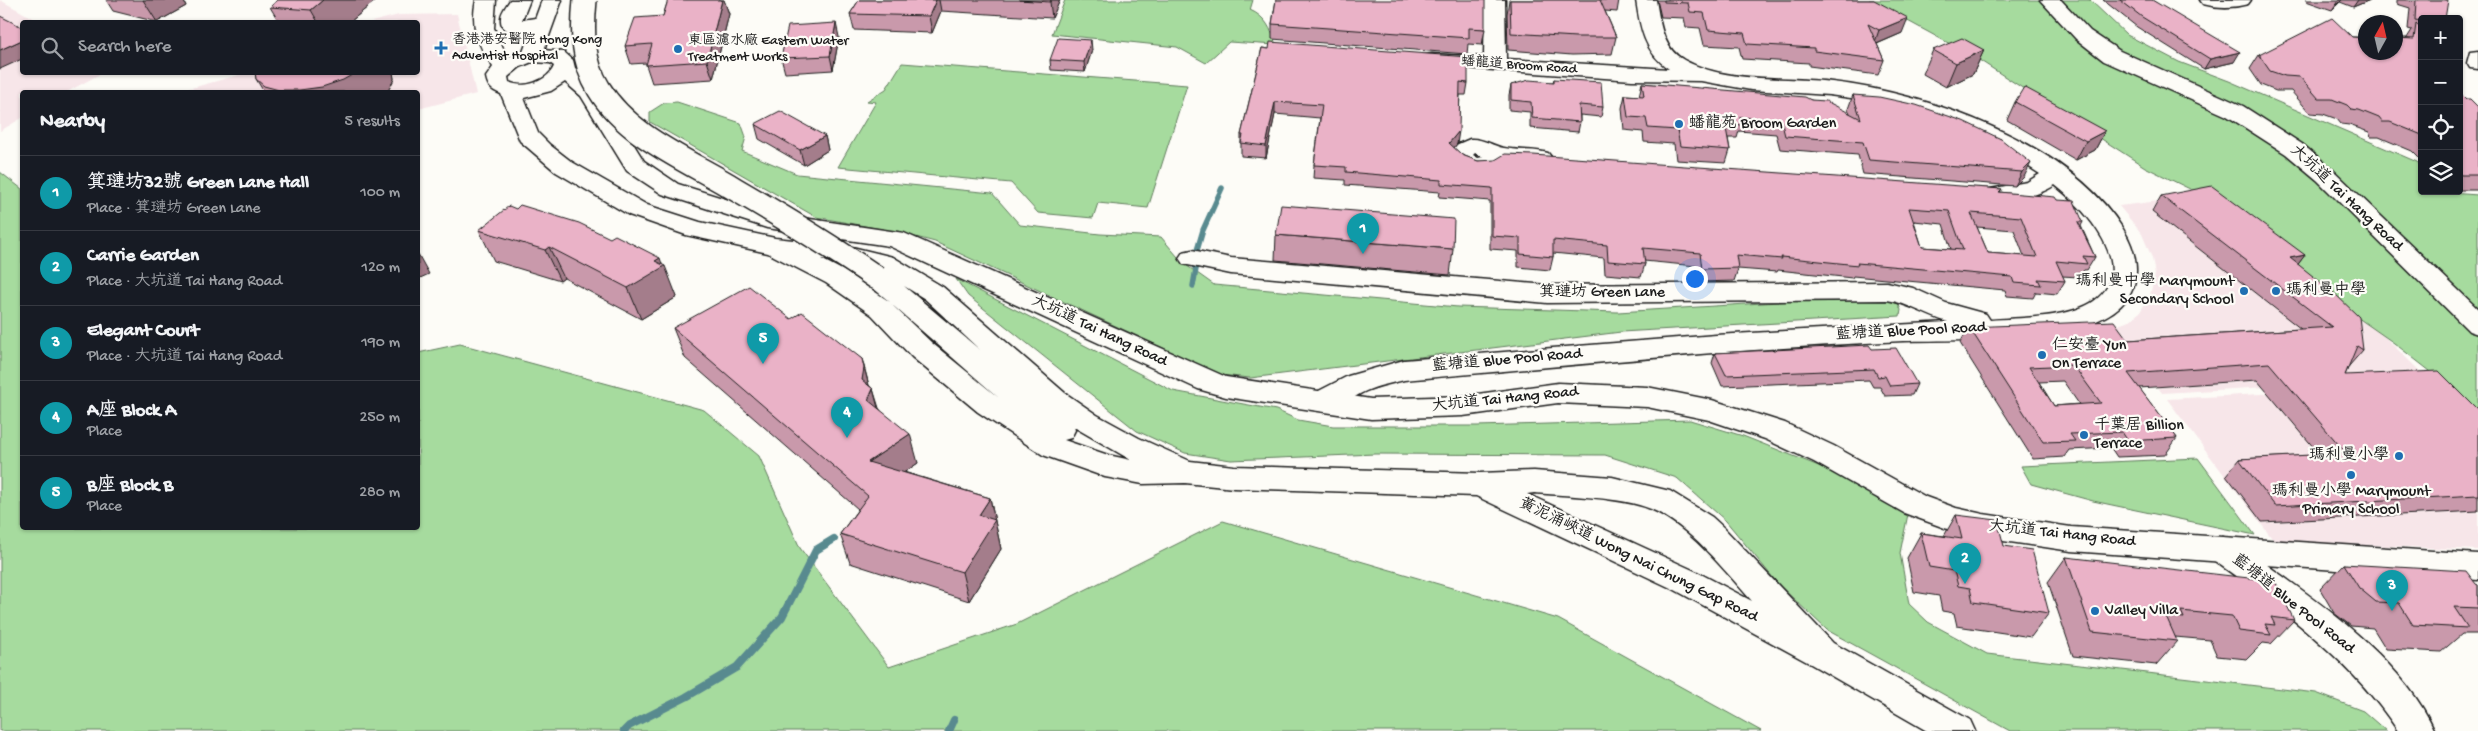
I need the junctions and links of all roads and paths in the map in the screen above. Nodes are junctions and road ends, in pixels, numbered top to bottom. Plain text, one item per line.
1 (486, 0) edge
2 (520, 0) edge
3 (552, 0) edge
4 (570, 0) edge
5 (585, 0) edge
6 (1495, 0) edge
7 (1646, 0) edge
8 (2050, 0) edge
9 (2210, 0) edge
10 (2241, 0) edge
11 (527, 49) junction
12 (2478, 57) edge
13 (1415, 58) edge
14 (2478, 63) edge
15 (1495, 64) junction
16 (1678, 65) junction
17 (1648, 75) junction
18 (552, 76) junction
19 (1711, 77) junction
20 (510, 90) junction
21 (528, 136) junction
22 (1495, 154) dead end
23 (1564, 160) edge
24 (2055, 175) junction
25 (2086, 200) junction
26 (775, 246) junction
27 (1200, 260) dead end
28 (1878, 291) junction
29 (2478, 325) edge
30 (2016, 327) junction
31 (1927, 330) junction
32 (1321, 402) junction
33 (1185, 472) junction
34 (1480, 485) junction
35 (1712, 537) junction
36 (2223, 550) junction
37 (2478, 567) edge
38 (1686, 581) junction
39 (1822, 653) junction
40 (1958, 731) edge
41 (2418, 731) edge

1 - 11 main road
2 - 11 main road
3 - 11 main road
4 - 11 main road
5 - 33 main road, bridge
6 - 15 main road
7 - 16 main road, 藍塘道 Blue Pool Road
8 - 29 main road, 大坑道 Tai Hang Road
9 - 10 main road
11 - 18 main road
11 - 20 main road, 黃泥涌峽道 Wong Nai Chung Gap Road
12 - 14 main road
13 - 15 main road, 蟠龍道 Broom Road
15 - 17 main road, 蟠龍道 Broom Road
16 - 17 main road, 蟠龍道 Broom Road
16 - 19 main road, 藍塘道 Blue Pool Road
17 - 19 main road, 蟠龍道 Broom Road
18 - 20 main road
18 - 21 main road
18 - 32 main road, 大坑道 Tai Hang Road
19 - 24 main road, 藍塘道 Blue Pool Road
20 - 21 main road, 黃泥涌峽道 Wong Nai Chung Gap Road
21 - 26 main road, 黃泥涌峽道 Wong Nai Chung Gap Road
22 - 23 main road
24 - 25 main road, 藍塘道 Blue Pool Road
24 - 25 main road
25 - 30 main road, 藍塘道 Blue Pool Road
26 - 33 main road, 黃泥涌峽道 Wong Nai Chung Gap Road
26 - 33 main road, 黃泥涌峽道 Wong Nai Chung Gap Road
27 - 28 main road, 箕璉坊 Green Lane
28 - 30 main road, 箕璉坊 Green Lane
28 - 31 main road, 箕璉坊 Green Lane
30 - 31 main road, 藍塘道 Blue Pool Road
31 - 32 main road, 藍塘道 Blue Pool Road
32 - 36 main road, 大坑道 Tai Hang Road
33 - 34 main road, 黃泥涌峽道 Wong Nai Chung Gap Road
34 - 35 main road, 黃泥涌峽道 Wong Nai Chung Gap Road
34 - 38 main road, 黃泥涌峽道 Wong Nai Chung Gap Road
35 - 38 main road
35 - 39 main road, 黃泥涌峽道 Wong Nai Chung Gap Road
36 - 37 main road, 大坑道 Tai Hang Road
36 - 41 main road, 藍塘道 Blue Pool Road
38 - 39 main road, 黃泥涌峽道 Wong Nai Chung Gap Road
39 - 40 main road, 黃泥涌峽道 Wong Nai Chung Gap Road

